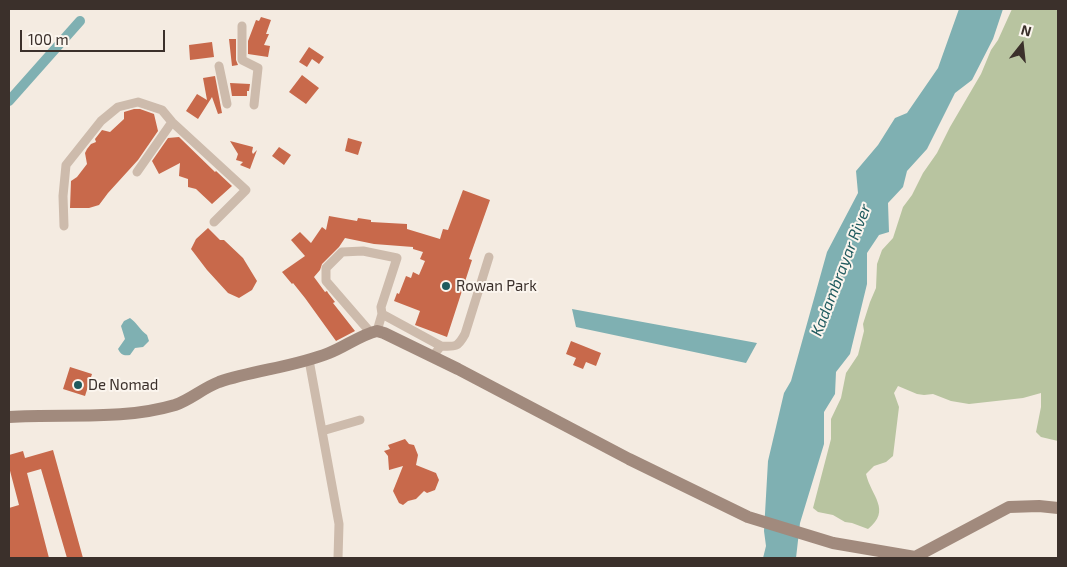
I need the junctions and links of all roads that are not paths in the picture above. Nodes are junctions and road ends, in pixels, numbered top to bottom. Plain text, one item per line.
1 (242, 26) dead end
2 (219, 66) dead end
3 (227, 104) dead end
4 (254, 105) dead end
5 (172, 122) junction
6 (137, 172) dead end
7 (214, 222) dead end
8 (64, 226) dead end
9 (489, 257) dead end
10 (382, 314) junction
11 (374, 332) junction
12 (442, 346) junction
13 (432, 357) junction
14 (309, 360) junction
15 (9, 417) edge
16 (360, 420) dead end
17 (322, 431) junction
18 (1058, 508) edge
19 (338, 558) edge

1 - 4 street
2 - 3 street
5 - 6 street
5 - 7 street
5 - 8 street
9 - 12 street
10 - 11 street
10 - 11 street
10 - 12 street
11 - 13 main road
11 - 14 main road
12 - 13 street
13 - 18 main road
14 - 15 main road
14 - 17 street
16 - 17 street
17 - 19 street

